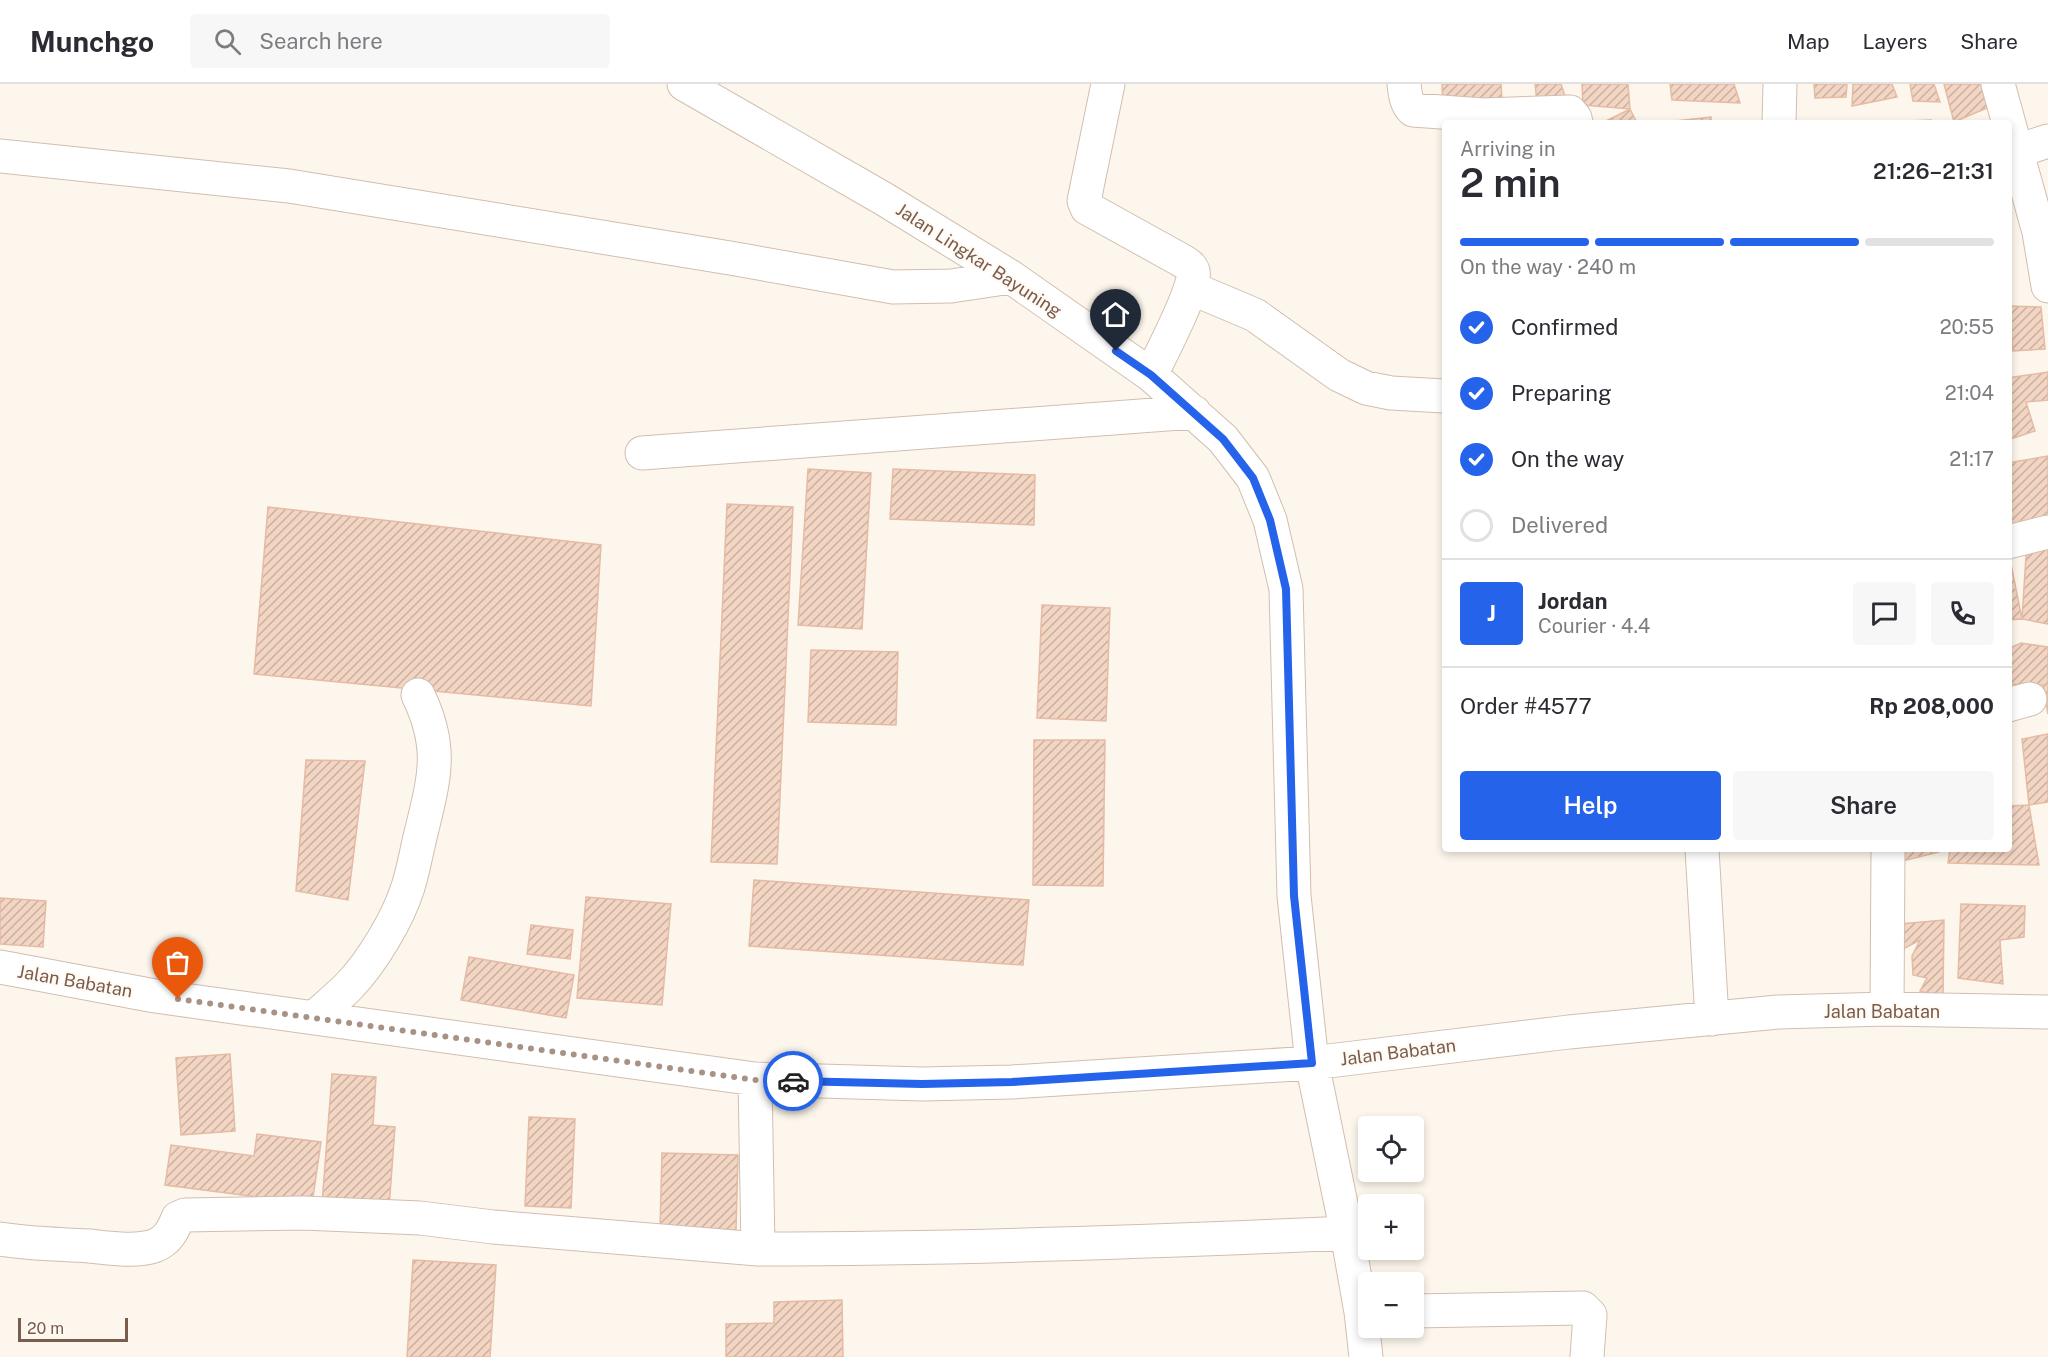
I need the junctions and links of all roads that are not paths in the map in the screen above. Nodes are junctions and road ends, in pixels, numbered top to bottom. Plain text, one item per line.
1 (684, 84) edge
2 (1107, 84) edge
3 (1404, 84) edge
4 (1779, 84) edge
5 (1998, 84) edge
6 (1575, 120) edge
7 (1779, 120) edge
8 (2008, 120) edge
9 (2012, 133) edge
10 (2048, 141) edge
11 (2017, 151) junction
12 (0, 156) edge
13 (1011, 277) junction
14 (2048, 286) edge
15 (1191, 288) junction
16 (1151, 375) junction
17 (1442, 396) edge
18 (1194, 412) junction
19 (642, 453) dead end
20 (2048, 532) edge
21 (2012, 541) edge
22 (418, 695) dead end
23 (1702, 852) edge
24 (1888, 852) edge
25 (0, 967) edge
26 (1887, 1009) junction
27 (2048, 1012) edge
28 (315, 1017) junction
29 (1712, 1019) junction
30 (1312, 1063) junction
31 (755, 1080) junction
32 (1347, 1233) junction
33 (0, 1239) edge
34 (758, 1249) junction
35 (1358, 1281) edge
36 (1424, 1311) edge
37 (1366, 1338) edge
38 (1366, 1357) edge
39 (1587, 1357) edge

1 - 13 street, Jalan Lingkar Bayuning
2 - 15 street
3 - 6 street
4 - 7 street
5 - 8 street
9 - 11 street
10 - 11 street
11 - 14 street
12 - 13 street
13 - 16 street, Jalan Lingkar Bayuning
15 - 16 street
15 - 17 street
16 - 18 street, Jalan Lingkar Bayuning
18 - 19 street
18 - 30 street, Jalan Lingkar Bayuning
20 - 21 street
22 - 28 street
23 - 29 street
24 - 26 street
25 - 28 street, Jalan Babatan
26 - 27 street, Jalan Babatan
26 - 29 street, Jalan Babatan
28 - 31 street, Jalan Babatan
29 - 30 street, Jalan Babatan
30 - 31 street, Jalan Babatan
30 - 32 street, Jalan Lingkar Bayuning
31 - 34 street
32 - 34 street
32 - 35 street, Jalan Lingkar Bayuning
33 - 34 street
36 - 39 street
37 - 38 street, Jalan Lingkar Bayuning

